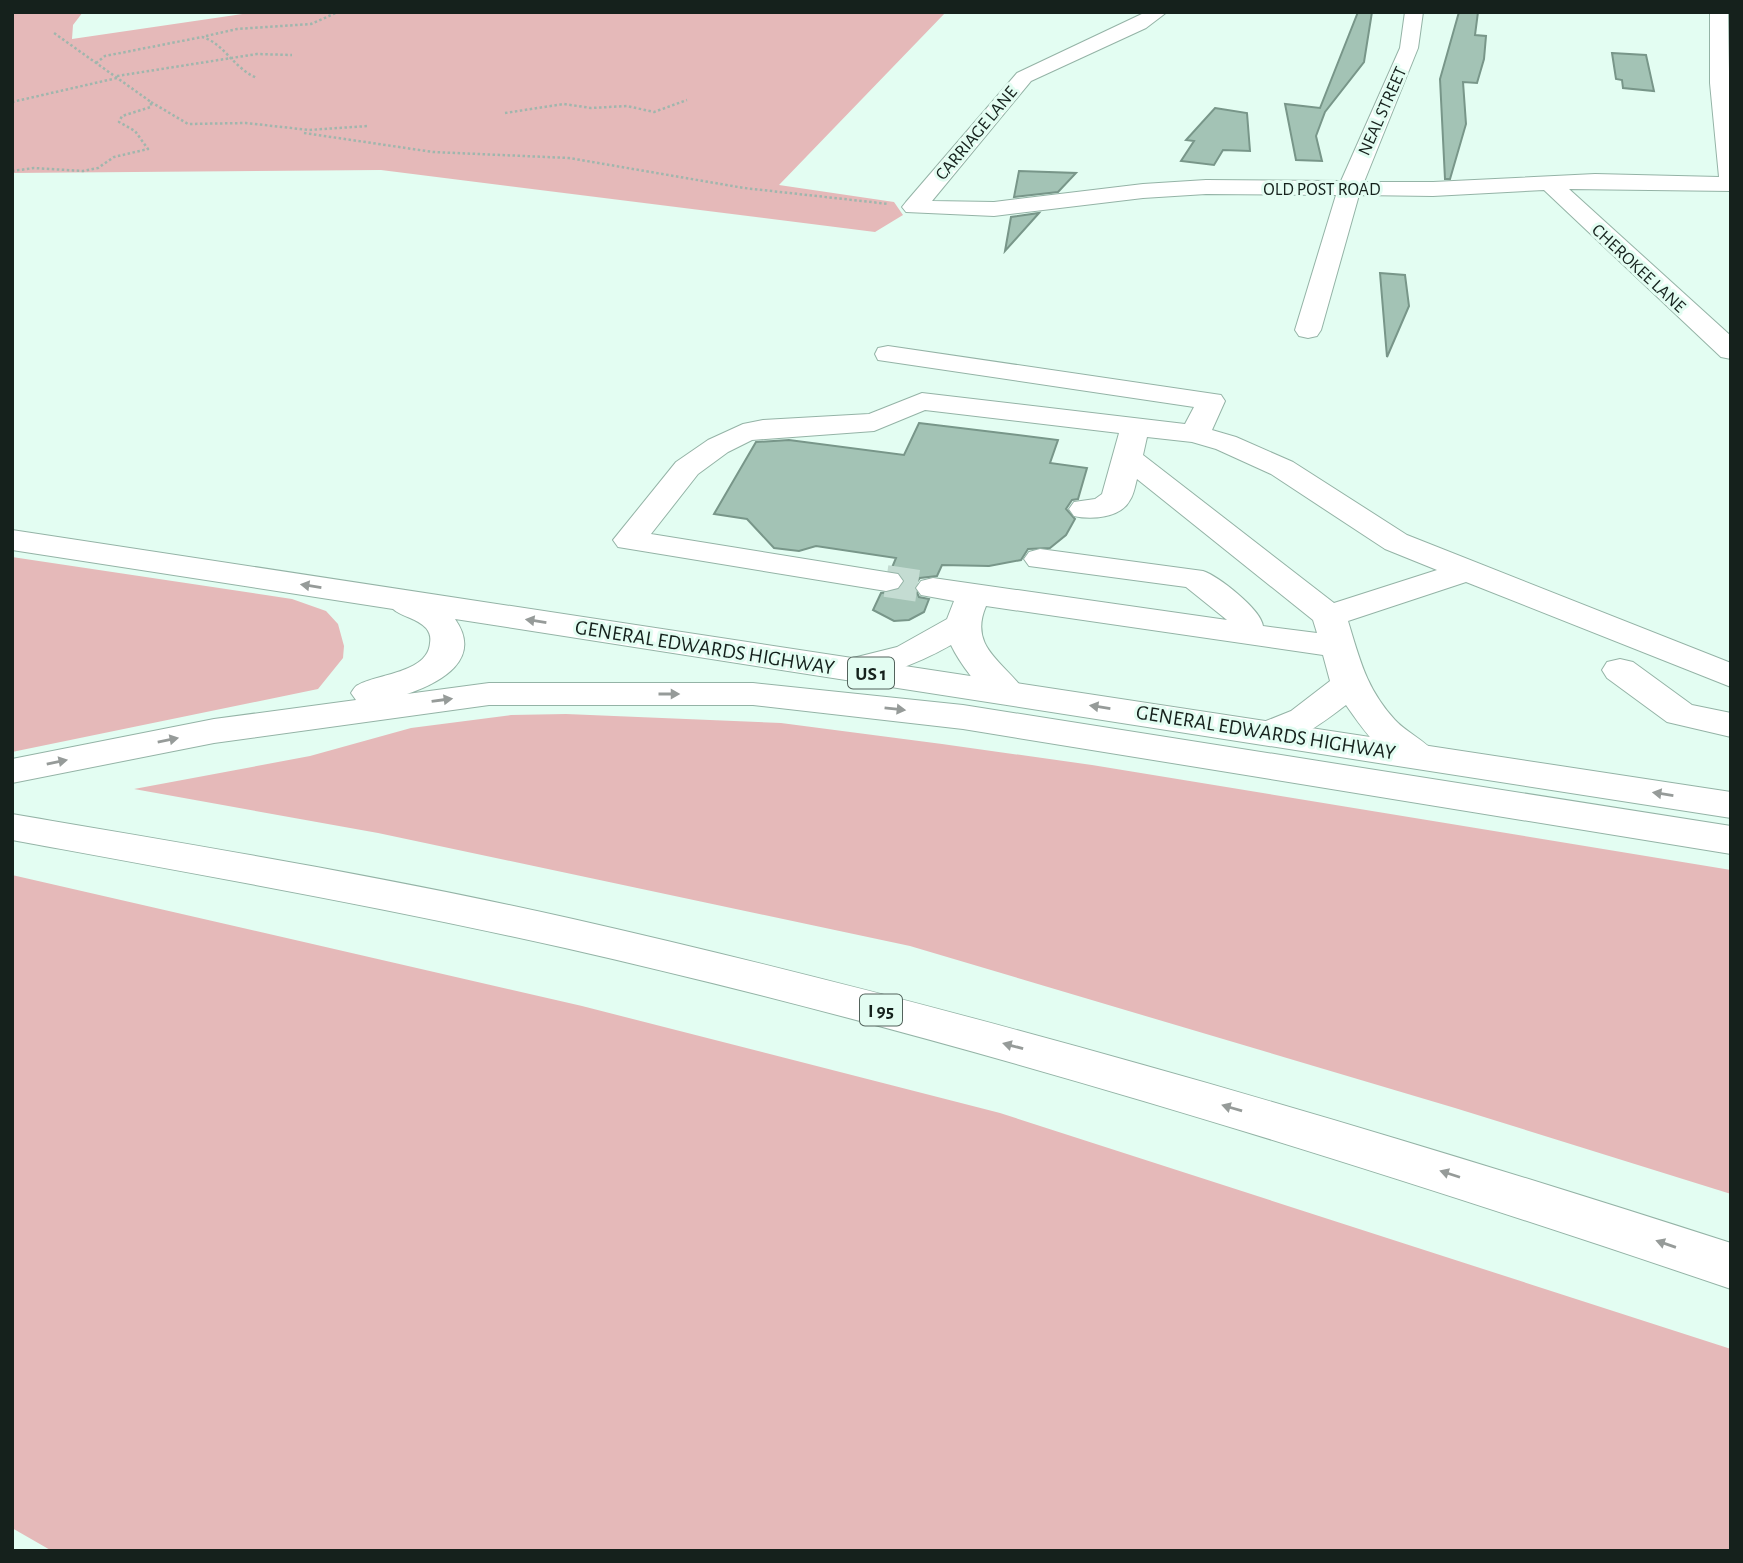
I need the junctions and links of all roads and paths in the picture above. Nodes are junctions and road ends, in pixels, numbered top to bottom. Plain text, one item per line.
1 (338, 12) edge
2 (1157, 12) edge
3 (1414, 12) edge
4 (1719, 12) edge
5 (54, 33) dead end
6 (220, 33) junction
7 (202, 37) junction
8 (214, 40) junction
9 (292, 55) dead end
10 (105, 56) junction
11 (88, 57) junction
12 (228, 58) junction
13 (96, 63) junction
14 (117, 77) junction
15 (257, 78) dead end
16 (687, 100) dead end
17 (12, 102) edge
18 (151, 102) junction
19 (505, 113) dead end
20 (368, 127) dead end
21 (304, 132) dead end
22 (12, 171) edge
23 (1549, 183) junction
24 (1731, 183) edge
25 (1349, 190) junction
26 (914, 207) junction
27 (1308, 330) dead end
28 (1731, 351) edge
29 (888, 354) dead end
30 (921, 359) junction
31 (922, 401) junction
32 (1195, 434) junction
33 (1131, 442) junction
34 (1085, 509) dead end
35 (12, 540) edge
36 (1040, 559) dead end
37 (1466, 570) junction
38 (886, 581) tunnel mouth
39 (933, 588) tunnel mouth
40 (384, 597) junction
41 (968, 609) junction
42 (1334, 632) junction
43 (1246, 634) junction
44 (850, 670) junction
45 (1620, 670) dead end
46 (1731, 676) edge
47 (1349, 684) junction
48 (1007, 692) junction
49 (1731, 725) edge
50 (214, 731) junction
51 (1269, 733) junction
52 (1418, 756) junction
53 (12, 771) edge
54 (1731, 805) edge
55 (12, 827) edge
56 (1731, 840) edge
57 (1731, 1266) edge

1 - 6 path
2 - 26 main road, CARRIAGE LANE
3 - 25 main road, NEAL STREET
4 - 24 main road
5 - 11 path
6 - 7 path
6 - 8 path
7 - 8 path
7 - 10 path
8 - 12 path
9 - 12 path
10 - 11 path
10 - 13 path
11 - 13 path
12 - 14 path
12 - 15 path
13 - 14 path
14 - 17 path
14 - 18 path
16 - 19 path
18 - 20 path
18 - 22 path
21 - 26 path
23 - 24 main road, OLD POST ROAD
23 - 25 main road, OLD POST ROAD
23 - 28 main road, CHEROKEE LANE
25 - 26 main road, OLD POST ROAD
25 - 27 main road, NEAL STREET
29 - 30 main road
30 - 31 main road
30 - 32 main road
31 - 33 main road
31 - 38 main road
32 - 33 main road
32 - 37 main road
33 - 34 main road
33 - 42 main road
40 -> 35 main road, GENERAL EDWARDS HIGHWAY / US 1
36 - 43 main road
37 - 42 main road
37 - 46 main road
39 - 41 main road
44 -> 40 main road, GENERAL EDWARDS HIGHWAY / US 1
40 - 50 main road
41 - 43 main road
41 - 44 main road
41 - 48 main road
42 - 43 main road
42 - 47 main road
44 - 48 main road, GENERAL EDWARDS HIGHWAY / US 1
45 - 49 main road
47 - 51 main road
47 - 52 main road
51 -> 48 main road, GENERAL EDWARDS HIGHWAY / US 1
53 -> 50 main road, GENERAL EDWARDS HIGHWAY / US 1
50 -> 56 main road, GENERAL EDWARDS HIGHWAY / US 1
51 - 52 main road, GENERAL EDWARDS HIGHWAY / US 1
54 -> 52 main road, GENERAL EDWARDS HIGHWAY / US 1
57 -> 55 main road, I 95

